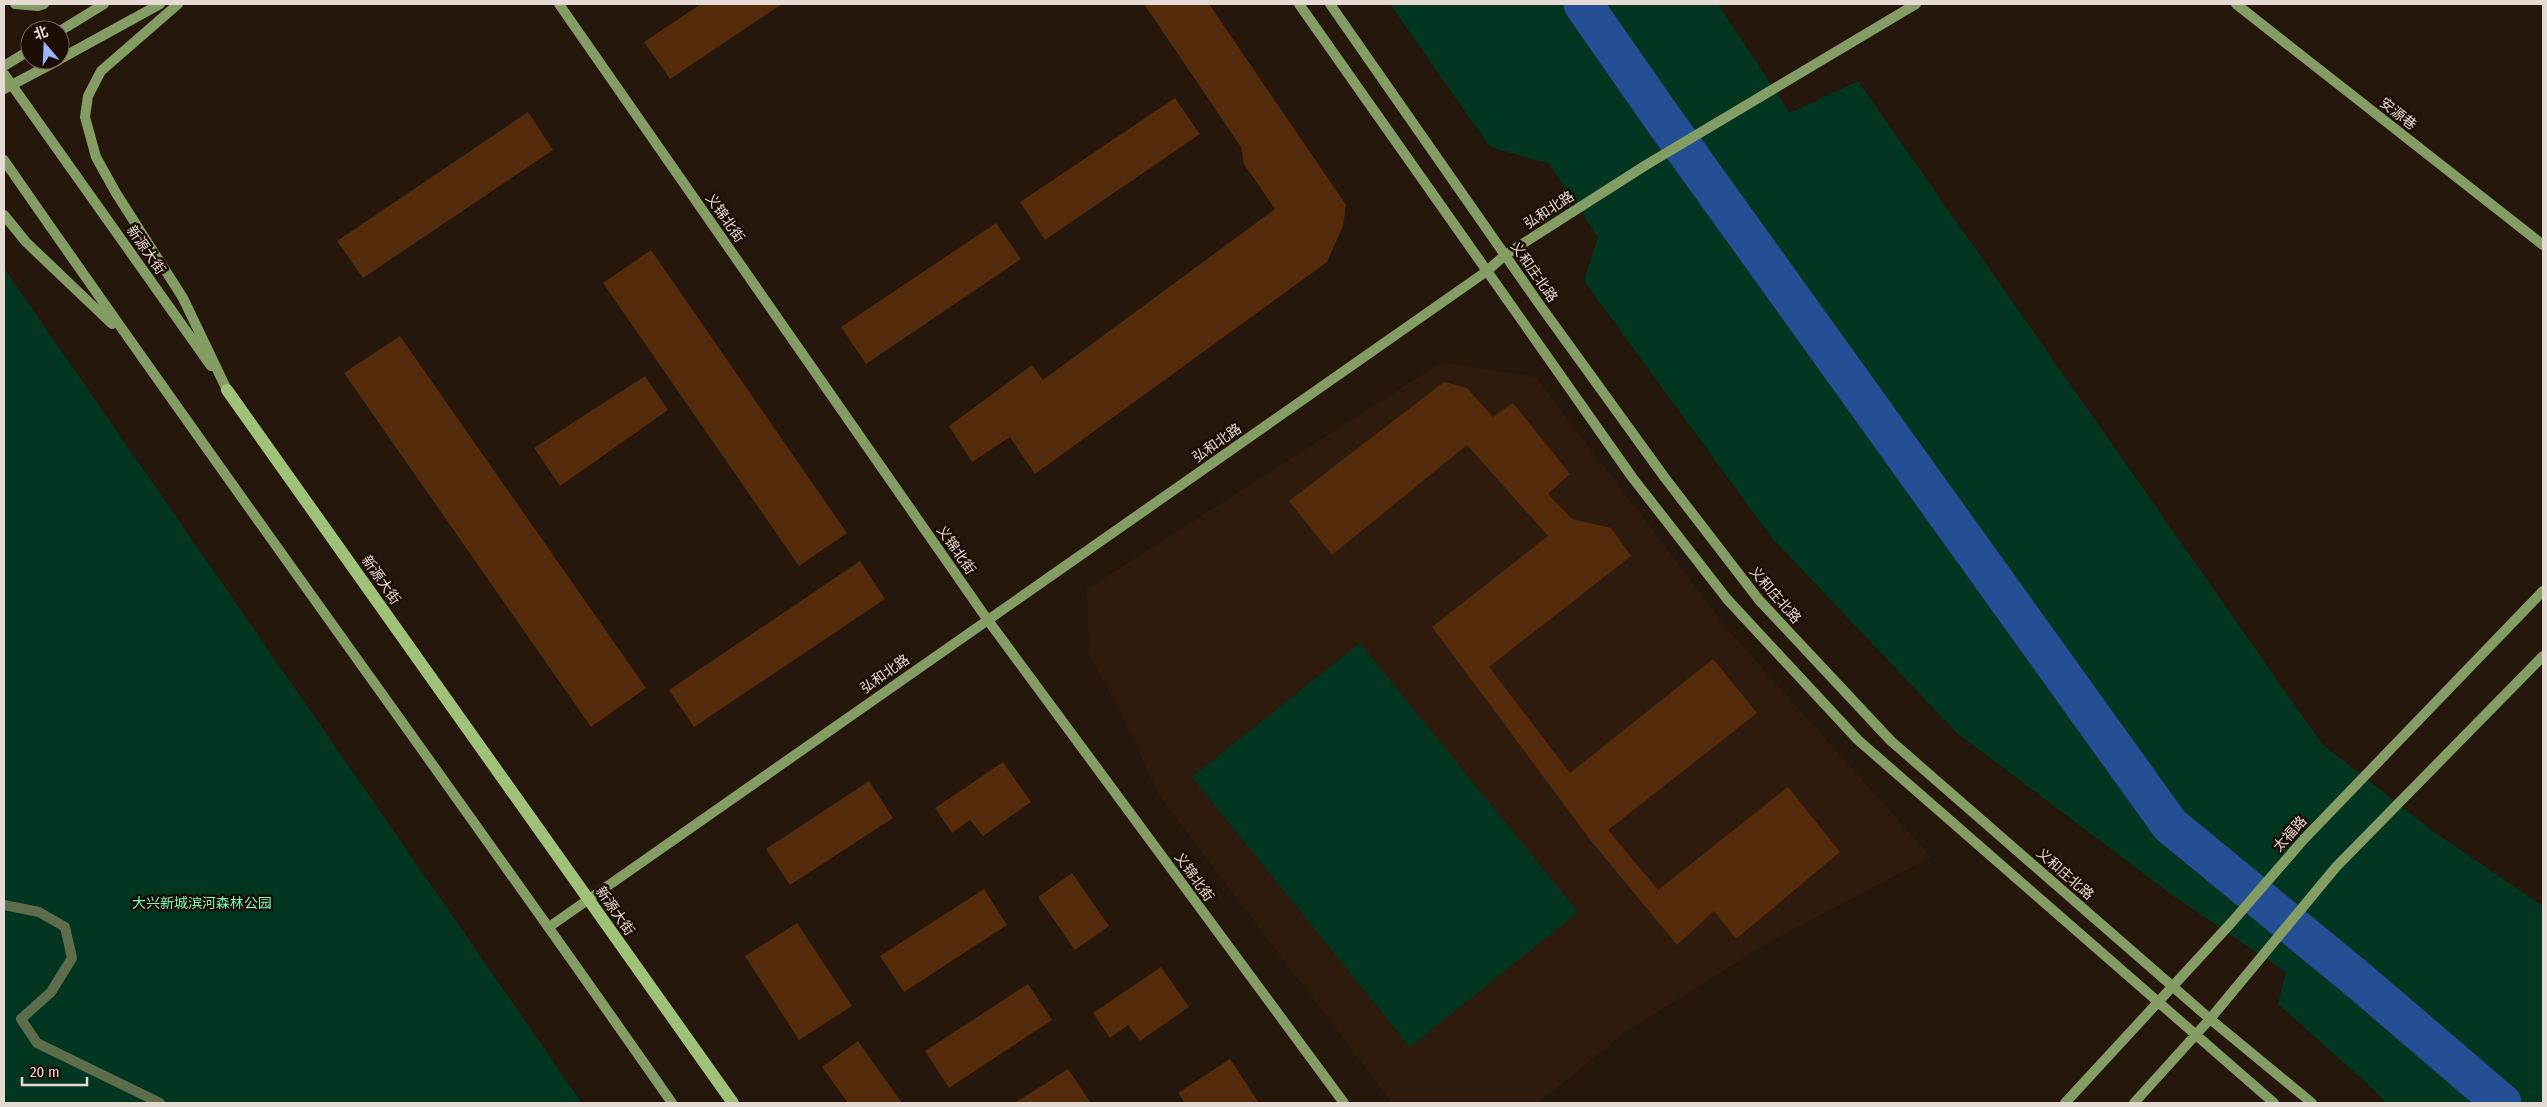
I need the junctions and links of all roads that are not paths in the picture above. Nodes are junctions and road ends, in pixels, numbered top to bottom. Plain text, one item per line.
1 (15, 4) edge
2 (44, 4) edge
3 (104, 4) edge
4 (160, 4) edge
5 (178, 4) edge
6 (558, 4) edge
7 (1299, 4) edge
8 (1330, 4) edge
9 (1916, 4) edge
10 (2236, 4) edge
11 (70, 25) edge
12 (70, 54) edge
13 (20, 56) edge
14 (4, 66) edge
15 (41, 70) edge
16 (4, 74) edge
17 (8, 88) edge
18 (4, 160) edge
19 (4, 215) edge
20 (2543, 245) edge
21 (1505, 255) junction
22 (1487, 271) junction
23 (128, 340) junction
24 (227, 390) junction
25 (2543, 590) edge
26 (988, 619) junction
27 (2543, 656) edge
28 (588, 898) junction
29 (4, 905) edge
30 (549, 927) junction
31 (2173, 986) junction
32 (2158, 1004) junction
33 (2210, 1019) junction
34 (2195, 1036) junction
35 (160, 1103) edge
36 (672, 1103) edge
37 (733, 1103) edge
38 (1344, 1103) edge
39 (2066, 1103) edge
40 (2134, 1103) edge
41 (2274, 1103) edge
42 (2312, 1103) edge

1 - 2 main road
3 - 11 main road
4 - 12 main road
5 - 24 main road
6 - 26 main road, 义锦北街
7 - 22 main road
8 - 21 main road, 义和庄北路
9 - 21 main road, 弘和北路
10 - 20 main road, 安源巷
13 - 14 main road
15 - 17 main road
16 - 17 main road, 新源大街
17 - 24 main road, 新源大街
18 - 23 main road
19 - 23 main road
21 - 22 main road, 弘和北路
21 - 31 main road, 义和庄北路
22 - 26 main road, 弘和北路
22 - 32 main road
23 - 30 main road
24 - 28 main road, 新源大街
25 - 31 main road, 太福路
26 - 28 main road, 弘和北路
26 - 38 main road, 义锦北街
27 - 33 main road
28 - 30 main road, 弘和北路
28 - 37 main road, 新源大街
29 - 35 street
30 - 36 main road
31 - 32 main road, 太福路
31 - 33 main road, 义和庄北路
32 - 34 main road
32 - 39 main road, 太福路
33 - 34 main road
33 - 42 main road, 义和庄北路
34 - 40 main road
34 - 41 main road

